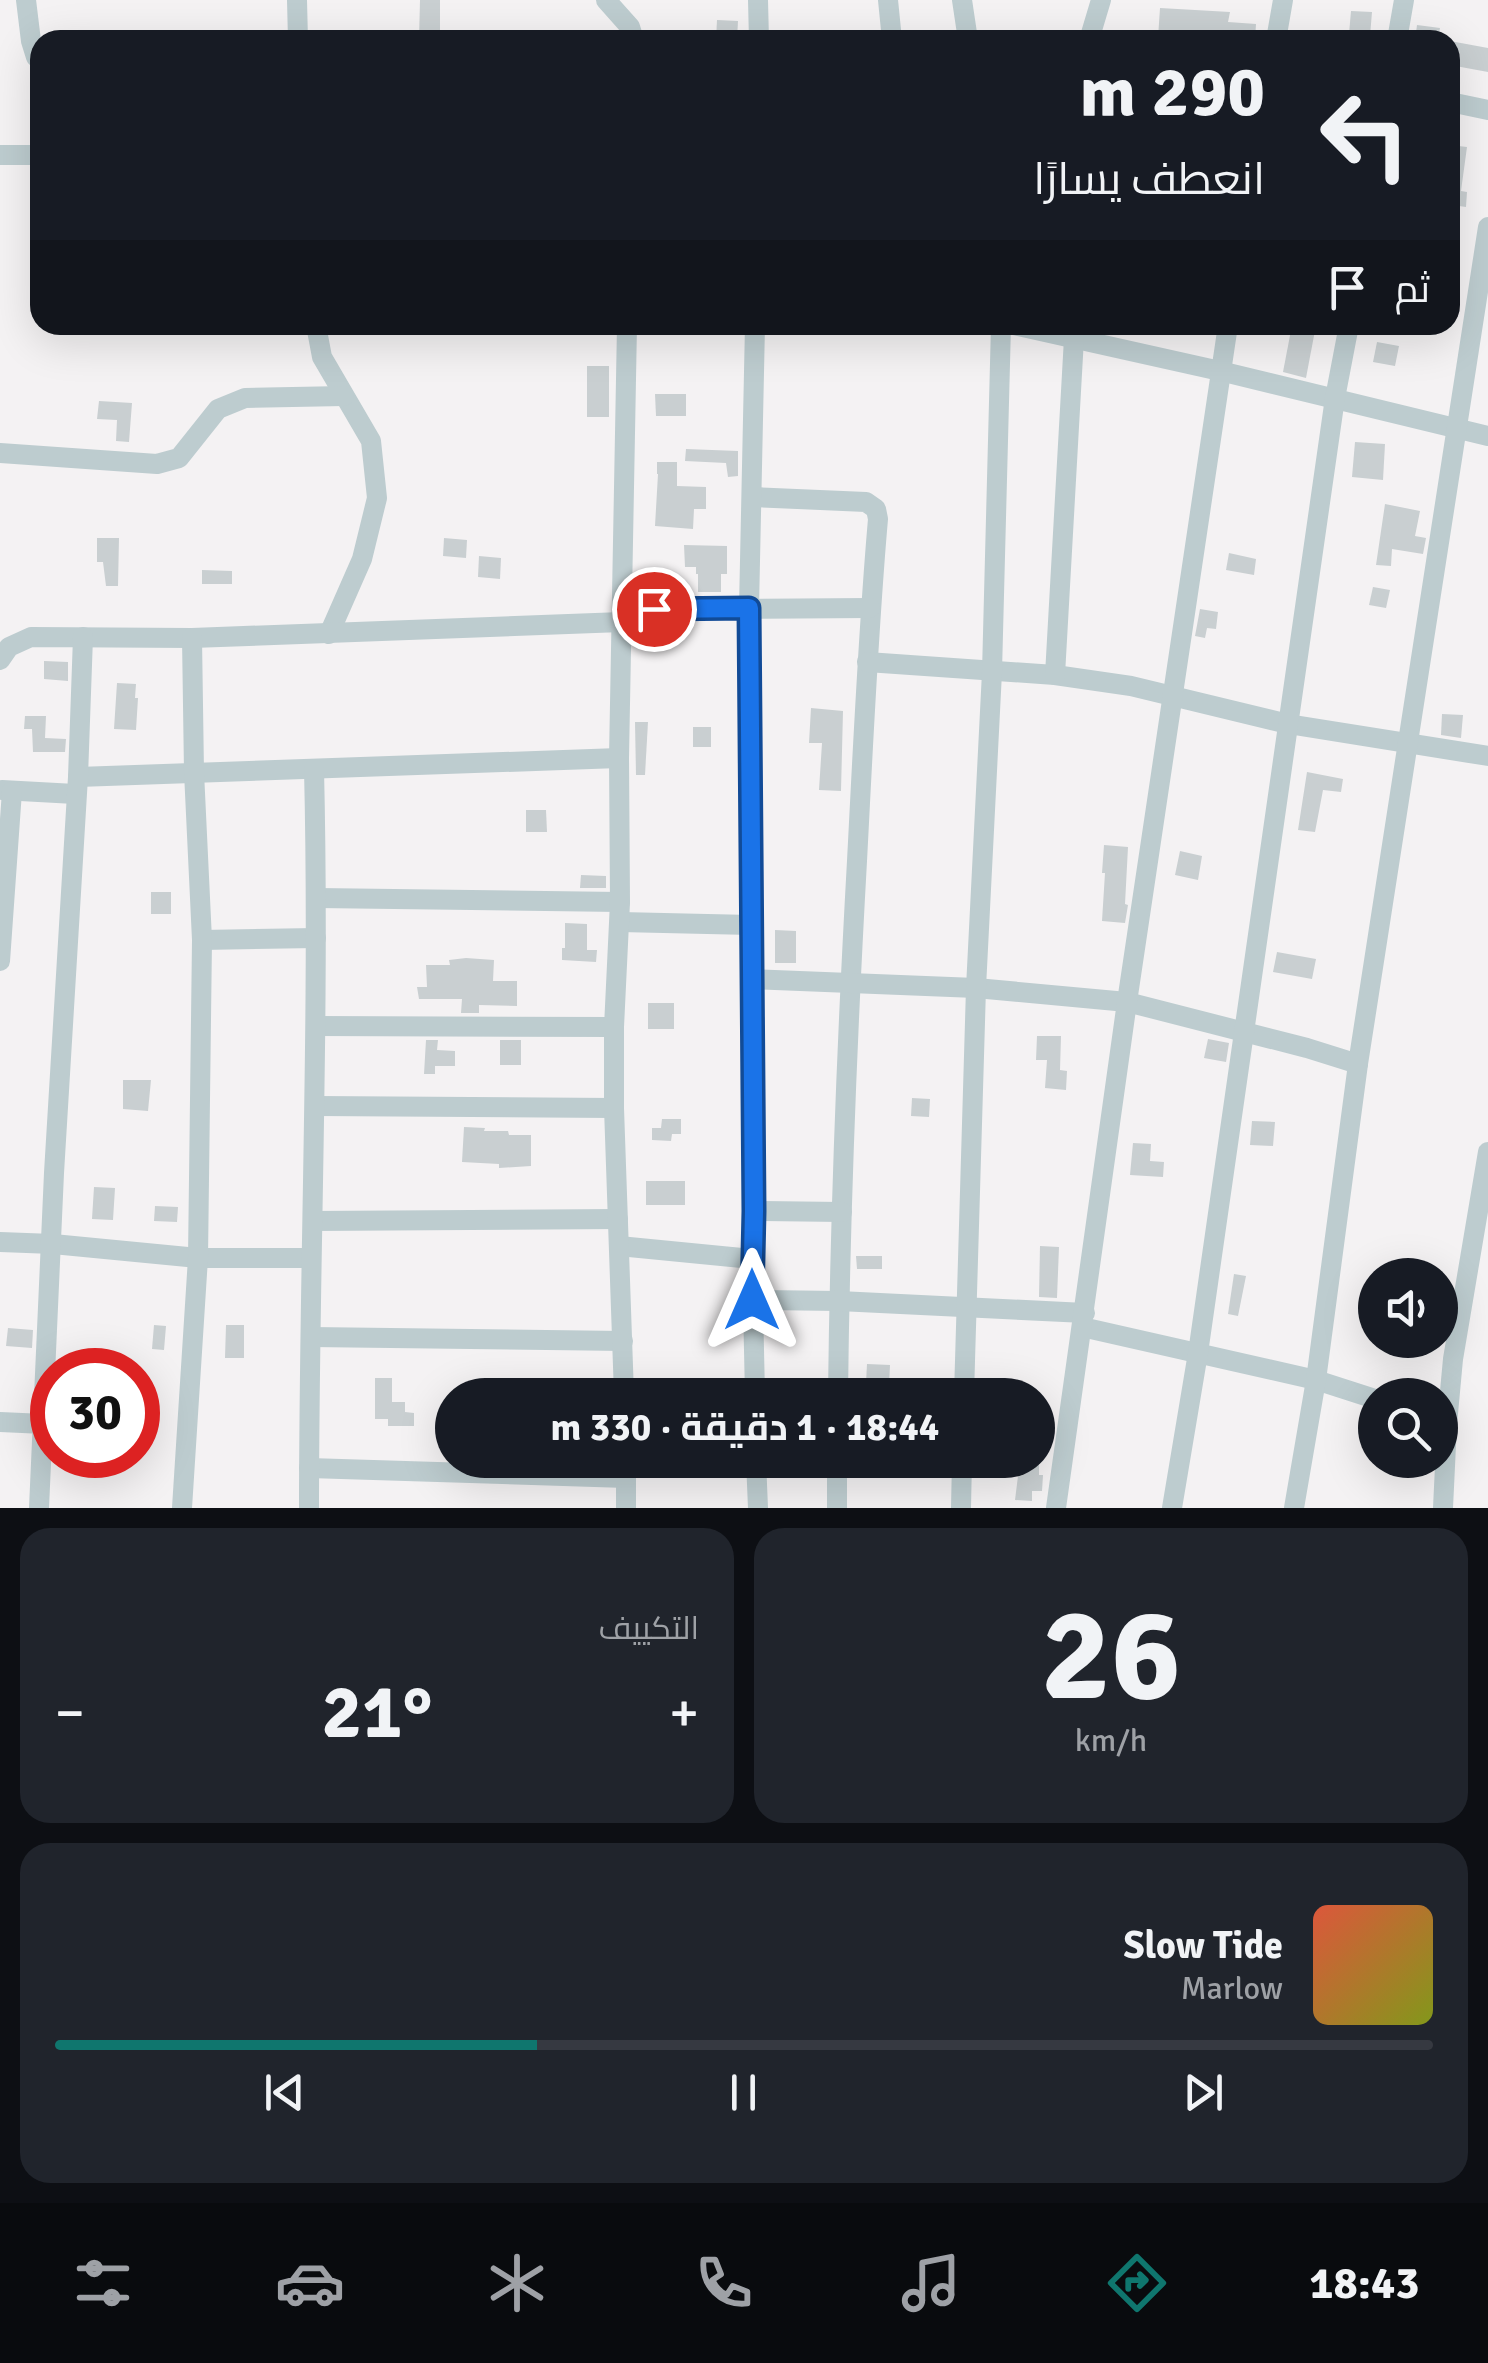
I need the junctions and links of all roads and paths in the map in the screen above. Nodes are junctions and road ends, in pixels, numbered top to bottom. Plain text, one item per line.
1 (26, 0) edge
2 (297, 0) edge
3 (606, 0) edge
4 (758, 0) edge
5 (888, 0) edge
6 (962, 0) edge
7 (1101, 0) edge
8 (1283, 0) edge
9 (1404, 0) edge
10 (298, 30) edge
11 (631, 30) edge
12 (759, 30) edge
13 (891, 30) edge
14 (966, 30) edge
15 (1092, 30) edge
16 (1278, 30) edge
17 (1399, 30) edge
18 (30, 41) edge
19 (1460, 104) edge
20 (1488, 110) edge
21 (0, 155) edge
22 (30, 156) edge
23 (1488, 227) edge
24 (318, 335) edge
25 (627, 335) edge
26 (755, 335) edge
27 (1001, 335) edge
28 (1060, 335) edge
29 (1226, 335) edge
30 (1347, 335) edge
31 (1074, 338) junction
32 (1220, 371) junction
33 (344, 396) junction
34 (1335, 398) junction
35 (1456, 428) junction
36 (1488, 436) edge
37 (0, 453) edge
38 (752, 497) junction
39 (749, 608) junction
40 (870, 608) junction
41 (622, 616) junction
42 (330, 634) junction
43 (83, 637) junction
44 (192, 638) junction
45 (0, 660) edge
46 (868, 662) junction
47 (992, 672) junction
48 (1056, 675) junction
49 (1174, 695) junction
50 (1288, 724) junction
51 (1406, 743) junction
52 (1488, 756) edge
53 (619, 758) junction
54 (314, 769) junction
55 (194, 772) junction
56 (76, 786) junction
57 (6, 791) edge
58 (317, 898) junction
59 (620, 912) junction
60 (752, 924) junction
61 (316, 938) junction
62 (202, 940) junction
63 (0, 961) edge
64 (752, 979) junction
65 (850, 983) junction
66 (976, 988) junction
67 (1128, 1002) junction
68 (316, 1026) junction
69 (614, 1028) junction
70 (1242, 1032) junction
71 (1358, 1064) junction
72 (316, 1106) junction
73 (614, 1108) junction
74 (1488, 1152) edge
75 (754, 1211) junction
76 (842, 1212) junction
77 (313, 1220) junction
78 (618, 1220) junction
79 (0, 1242) edge
80 (52, 1244) junction
81 (619, 1246) junction
82 (198, 1258) junction
83 (311, 1258) junction
84 (752, 1259) junction
85 (752, 1300) junction
86 (839, 1301) junction
87 (966, 1306) junction
88 (1083, 1320) junction
89 (311, 1336) junction
90 (623, 1340) junction
91 (47, 1348) edge
92 (1198, 1354) junction
93 (624, 1378) edge
94 (754, 1378) edge
95 (838, 1378) edge
96 (964, 1378) edge
97 (1450, 1378) edge
98 (1316, 1380) junction
99 (1358, 1394) edge
100 (0, 1422) edge
101 (30, 1423) edge
102 (309, 1468) junction
103 (435, 1468) edge
104 (41, 1478) edge
105 (626, 1478) edge
106 (757, 1478) edge
107 (837, 1478) edge
108 (962, 1478) edge
109 (1443, 1478) edge
110 (39, 1508) edge
111 (182, 1508) edge
112 (309, 1508) edge
113 (626, 1508) edge
114 (758, 1508) edge
115 (837, 1508) edge
116 (961, 1508) edge
117 (1056, 1508) edge
118 (1172, 1508) edge
119 (1294, 1508) edge
120 (1443, 1508) edge

1 - 18 street
2 - 10 street
3 - 11 street
4 - 12 street
5 - 13 street
6 - 14 street
7 - 15 street
8 - 16 street
9 - 17 street
19 - 20 street
21 - 22 street
23 - 35 street
24 - 33 street
25 - 41 street
26 - 38 street
27 - 47 street
28 - 31 street
29 - 32 street
30 - 34 street
31 - 32 street
31 - 48 street
32 - 34 street
32 - 49 street
33 - 37 street
33 - 42 street
34 - 35 street
34 - 50 street
35 - 36 street
35 - 51 street
38 - 39 street
38 - 40 street
39 - 40 street
39 - 41 street
39 - 60 street
40 - 46 street
41 - 42 street
41 - 53 street
42 - 44 street
43 - 44 street
43 - 45 street
43 - 56 street
44 - 55 street
46 - 47 street
46 - 65 street
47 - 48 street
47 - 66 street
48 - 49 street
49 - 50 street
49 - 67 street
50 - 51 street
50 - 70 street
51 - 52 street
51 - 71 street
53 - 54 street
53 - 59 street
54 - 55 street
54 - 58 street
55 - 56 street
55 - 62 street
56 - 57 street
56 - 80 street
57 - 63 street
58 - 59 street
58 - 61 street
59 - 60 street
59 - 69 street
60 - 64 street
61 - 62 street
61 - 68 street
62 - 82 street
64 - 65 street
64 - 75 street
65 - 66 street
65 - 76 street
66 - 67 street
66 - 87 street
67 - 70 street
67 - 88 street
68 - 69 street
68 - 72 street
69 - 73 street
70 - 71 street
70 - 92 street
71 - 98 street
72 - 73 street
72 - 77 street
73 - 78 street
74 - 97 street
75 - 76 street
75 - 84 street
76 - 86 street
77 - 78 street
77 - 83 street
78 - 81 street
79 - 80 street
80 - 82 street
80 - 91 street
81 - 84 street
81 - 90 street
82 - 83 street
82 - 111 street
83 - 89 street
84 - 85 street
85 - 86 street
85 - 94 street
86 - 87 street
86 - 95 street
87 - 88 street
87 - 96 street
88 - 92 street
88 - 117 street
89 - 90 street
89 - 102 street
90 - 93 street
92 - 98 street
92 - 118 street
98 - 99 street
98 - 119 street
100 - 101 street
102 - 103 street
102 - 112 street
104 - 110 street
105 - 113 street
106 - 114 street
107 - 115 street
108 - 116 street
109 - 120 street

